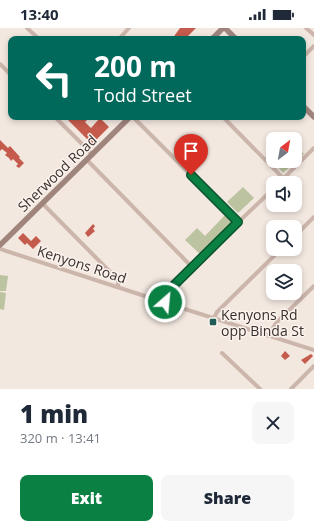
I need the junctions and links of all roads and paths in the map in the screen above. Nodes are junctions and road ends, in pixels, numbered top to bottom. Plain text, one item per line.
1 (28, 28) edge
2 (129, 28) edge
3 (224, 28) edge
4 (306, 28) edge
5 (36, 36) edge
6 (122, 36) edge
7 (215, 36) edge
8 (233, 36) edge
9 (314, 36) edge
10 (314, 46) edge
11 (306, 54) edge
12 (0, 64) edge
13 (8, 72) edge
14 (306, 109) edge
15 (314, 117) edge
16 (58, 120) edge
17 (127, 120) edge
18 (136, 120) edge
19 (226, 120) edge
20 (314, 148) edge
21 (93, 155) junction
22 (88, 160) junction
23 (281, 176) edge
24 (287, 176) edge
25 (266, 196) edge
26 (43, 204) junction
27 (314, 217) edge
28 (238, 222) junction
29 (302, 229) edge
30 (0, 245) edge
31 (0, 250) edge
32 (274, 256) edge
33 (192, 267) junction
34 (314, 286) edge
35 (118, 287) junction
36 (162, 297) junction
37 (157, 300) junction
38 (164, 303) junction
39 (214, 318) junction
40 (268, 336) junction
41 (314, 350) edge
42 (222, 353) dead end
43 (314, 366) edge
44 (310, 370) junction
45 (314, 374) edge
46 (260, 389) edge
47 (291, 389) edge

1 - 5 street
2 - 6 street
3 - 7 main road
3 - 8 main road
4 - 9 street
10 - 11 street
12 - 13 street
14 - 15 main road
16 - 21 street
17 - 21 main road, Sherwood Road
18 - 28 street
19 - 23 street
20 - 24 street
21 - 22 main road, Sherwood Road
22 - 26 main road, Sherwood Road
22 - 33 street
25 - 28 street
26 - 30 main road, Sherwood Road
26 - 35 street
27 - 29 street
28 - 33 street
31 - 35 street, Kenyons Road
32 - 39 street
33 - 36 street
34 - 40 street
35 - 37 street, Kenyons Road
36 - 37 street
36 - 38 street
37 - 38 street
38 - 39 street
39 - 40 street
40 - 41 street
42 - 46 street
43 - 44 street
44 - 45 street
44 - 47 street

